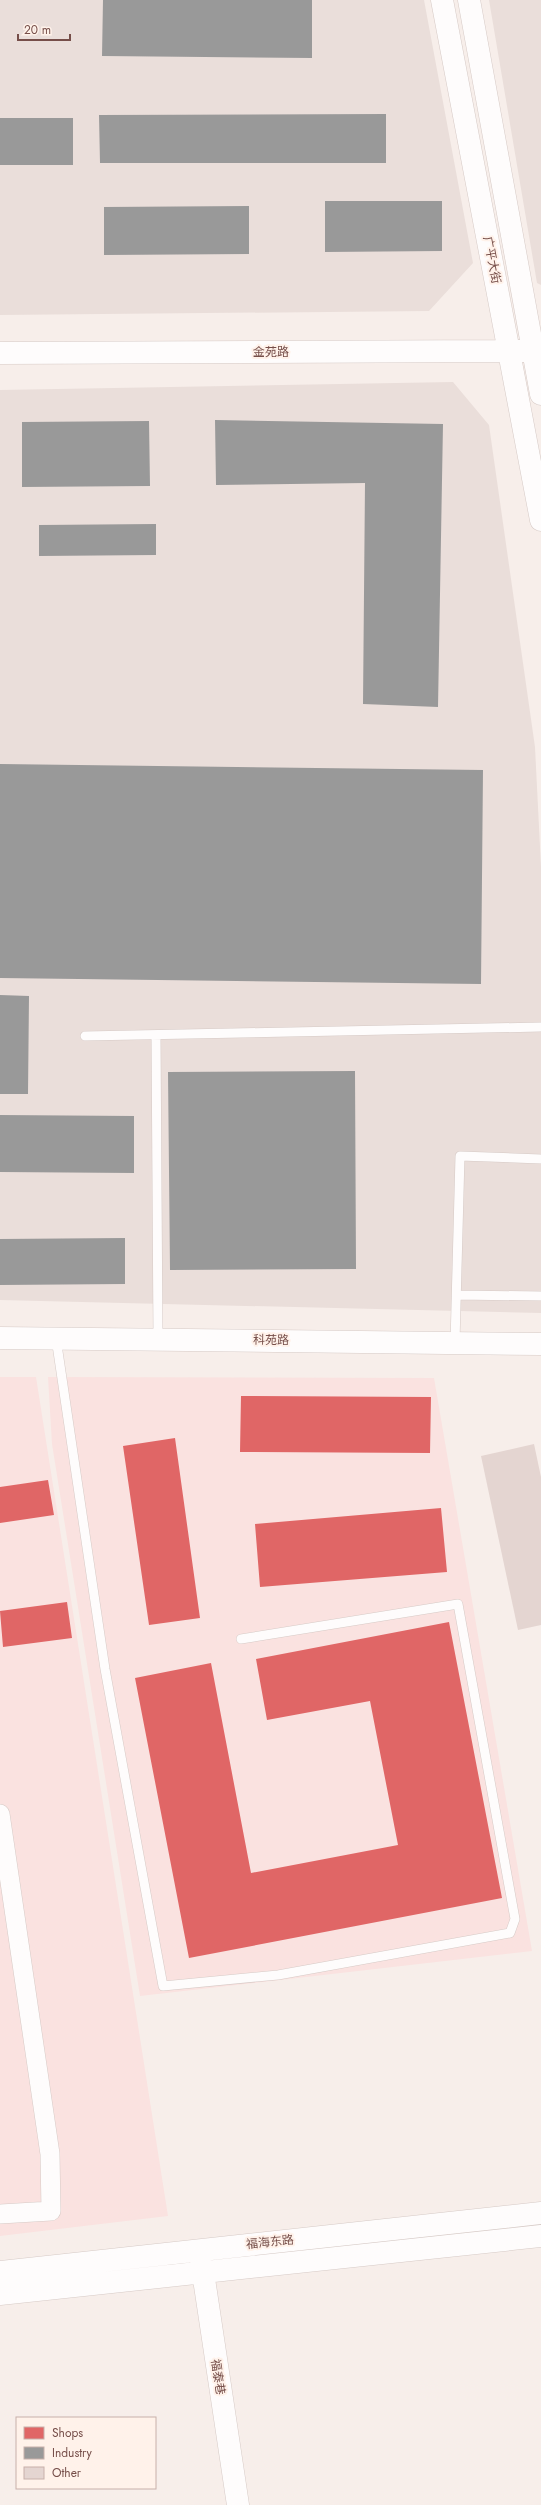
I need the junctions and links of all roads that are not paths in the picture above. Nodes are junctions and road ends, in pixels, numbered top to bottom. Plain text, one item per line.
1 (442, 0) edge
2 (469, 0) edge
3 (537, 351) edge
4 (509, 352) junction
5 (0, 353) edge
6 (541, 394) edge
7 (541, 520) edge
8 (541, 1028) edge
9 (156, 1035) junction
10 (85, 1036) dead end
11 (541, 1159) edge
12 (457, 1295) junction
13 (541, 1296) edge
14 (0, 1338) edge
15 (56, 1338) junction
16 (158, 1338) junction
17 (455, 1343) junction
18 (541, 1344) edge
19 (240, 1639) dead end
20 (0, 1814) edge
21 (541, 2213) edge
22 (0, 2214) edge
23 (541, 2236) edge
24 (199, 2250) junction
25 (0, 2272) edge
26 (203, 2272) junction
27 (0, 2294) edge
28 (238, 2505) edge

1 - 4 street, 广平大街
2 - 3 street, 广平大街
3 - 4 street, 金苑路
3 - 6 street, 广平大街
4 - 5 street, 金苑路
4 - 7 street, 广平大街
8 - 9 lane
9 - 10 lane
9 - 16 lane
11 - 12 lane
12 - 13 lane
12 - 17 lane
14 - 15 street, 科苑路
15 - 16 street, 科苑路
15 - 19 lane
16 - 17 street, 科苑路
17 - 18 street, 科苑路
20 - 22 street
21 - 24 street, 福海东路
23 - 26 street, 福海东路
24 - 25 street, 福海东路
24 - 26 street, 福泰巷
26 - 27 street, 福海东路
26 - 28 street, 福泰巷

